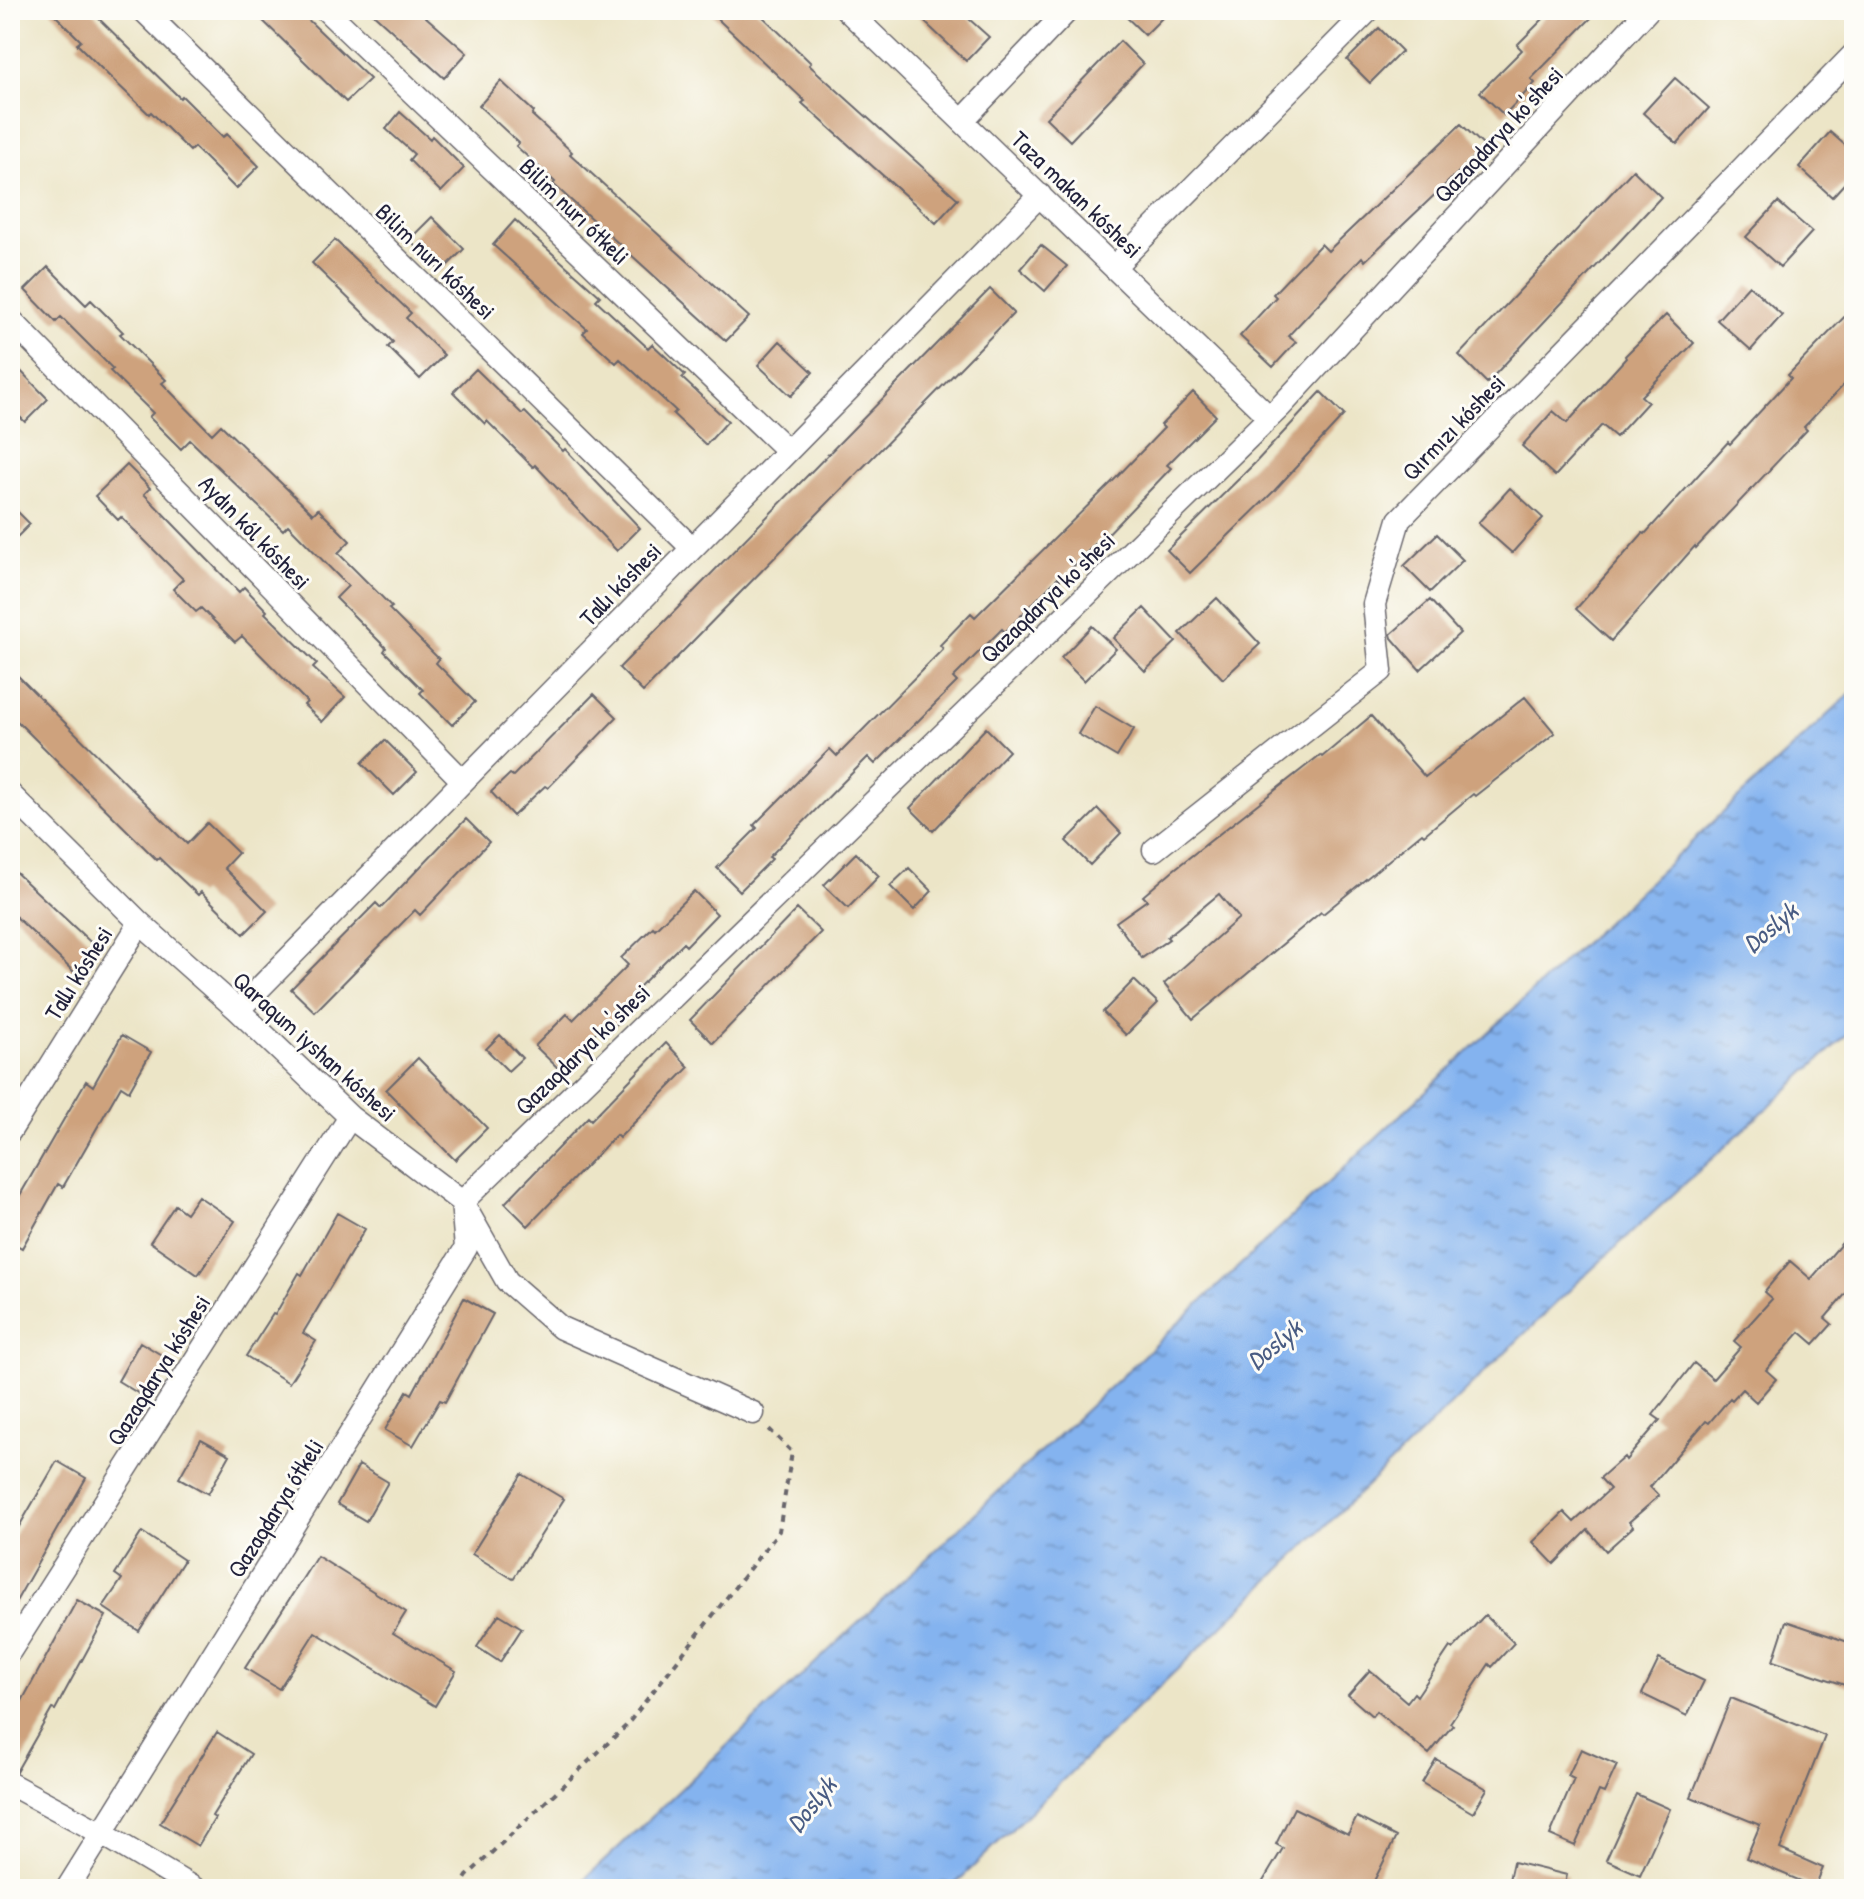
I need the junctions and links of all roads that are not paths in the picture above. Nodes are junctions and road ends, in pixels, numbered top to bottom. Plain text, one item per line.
1 (143, 10) edge
2 (326, 10) edge
3 (847, 10) edge
4 (1068, 10) edge
5 (1369, 10) edge
6 (1648, 10) edge
7 (1854, 54) edge
8 (963, 120) junction
9 (1040, 195) junction
10 (1114, 267) junction
11 (10, 319) edge
12 (1269, 417) junction
13 (787, 450) junction
14 (692, 548) junction
15 (463, 781) junction
16 (10, 794) edge
17 (1154, 850) dead end
18 (140, 923) junction
19 (238, 1010) junction
20 (350, 1117) junction
21 (10, 1131) edge
22 (462, 1202) junction
23 (753, 1413) road end
24 (10, 1651) edge
25 (10, 1784) edge
26 (103, 1834) junction
27 (67, 1889) edge
28 (195, 1889) edge

1 - 14 street, Bilim nurı kóshesi
2 - 13 street, Bilim nurı ótkeli
3 - 8 street, Taza makan kóshesi
4 - 8 street
5 - 10 street
6 - 12 street, Qazaqdarya ko'shesi
7 - 17 street, Qırmızı kóshesi
8 - 9 street, Taza makan kóshesi
9 - 10 street, Taza makan kóshesi
9 - 13 street, Tallı kóshesi
10 - 12 street, Taza makan kóshesi
11 - 15 street, Aydın kól kóshesi
12 - 22 street, Qazaqdarya ko'shesi
13 - 14 street, Tallı kóshesi
14 - 15 street, Tallı kóshesi
15 - 19 street, Tallı kóshesi
16 - 18 street, Qaraqum iyshan kóshesi
18 - 19 street, Qaraqum iyshan kóshesi
18 - 21 street, Tallı kóshesi
19 - 20 street, Qaraqum iyshan kóshesi
20 - 22 street, Qaraqum iyshan kóshesi
20 - 24 street, Qazaqdarya kóshesi
22 - 23 street, Qaraqum iyshan kóshesi
22 - 26 street, Qazaqdarya ótkeli
25 - 26 street
26 - 27 street, Qazaqdarya ótkeli
26 - 28 street

